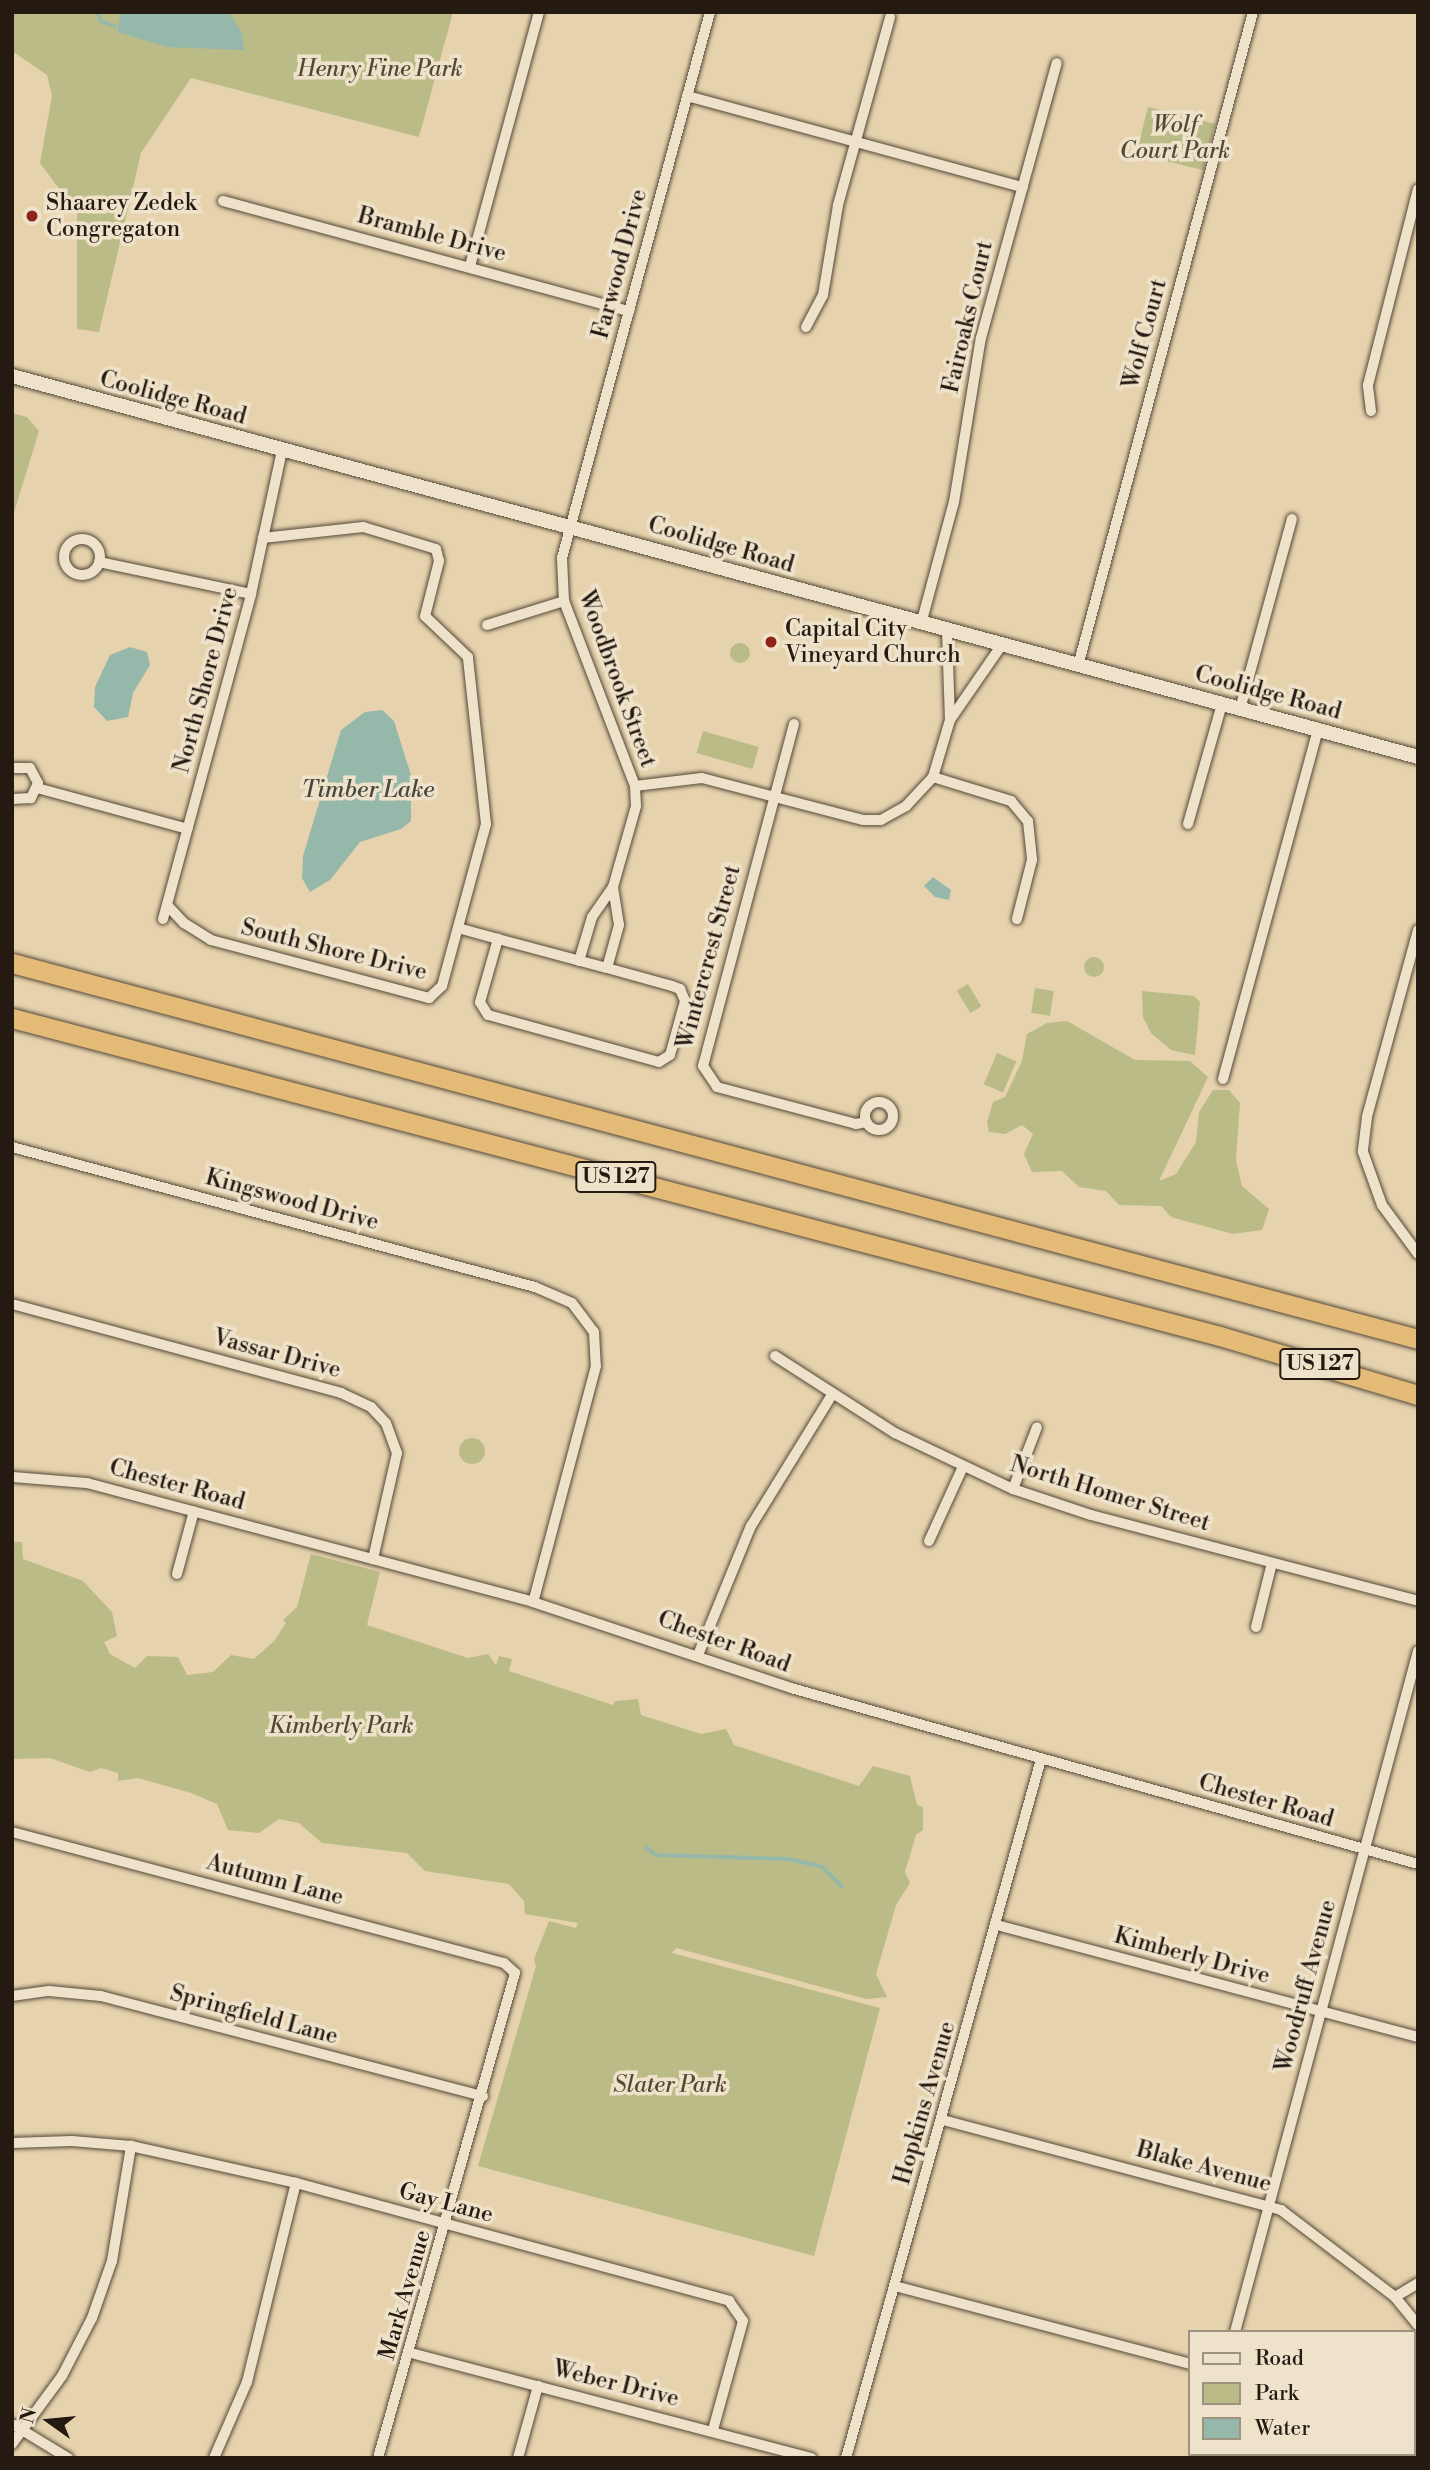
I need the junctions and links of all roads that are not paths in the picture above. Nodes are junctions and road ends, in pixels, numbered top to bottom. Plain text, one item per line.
1 (539, 12) edge
2 (710, 12) edge
3 (1253, 12) edge
4 (890, 17) dead end
5 (1057, 63) dead end
6 (687, 96) junction
7 (855, 142) junction
8 (1023, 187) junction
9 (1418, 189) edge
10 (223, 201) dead end
11 (470, 266) junction
12 (629, 311) junction
13 (806, 327) dead end
14 (12, 376) edge
15 (1371, 411) dead end
16 (282, 451) junction
17 (1292, 519) dead end
18 (570, 527) junction
19 (263, 538) junction
20 (99, 562) dead end
21 (251, 594) junction
22 (564, 601) junction
23 (922, 624) junction
24 (486, 625) dead end
25 (947, 631) junction
26 (1001, 646) junction
27 (1078, 666) junction
28 (1222, 704) junction
29 (1240, 709) junction
30 (950, 720) junction
31 (793, 724) dead end
32 (1318, 730) junction
33 (1418, 757) edge
34 (12, 768) edge
35 (933, 777) junction
36 (635, 786) junction
37 (37, 788) junction
38 (775, 796) junction
39 (12, 799) edge
40 (1188, 824) dead end
41 (188, 828) junction
42 (613, 887) junction
43 (167, 905) junction
44 (596, 908) junction
45 (619, 915) junction
46 (163, 919) dead end
47 (1017, 919) dead end
48 (458, 928) junction
49 (1418, 930) edge
50 (498, 939) junction
51 (579, 961) junction
52 (12, 963) edge
53 (607, 968) junction
54 (12, 1018) edge
55 (1223, 1079) dead end
56 (866, 1122) dead end
57 (12, 1147) edge
58 (1416, 1249) edge
59 (12, 1304) edge
60 (1418, 1339) edge
61 (775, 1356) dead end
62 (832, 1395) junction
63 (1418, 1395) edge
64 (1037, 1427) dead end
65 (962, 1469) junction
66 (12, 1477) edge
67 (1013, 1489) junction
68 (194, 1511) junction
69 (929, 1541) dead end
70 (373, 1559) junction
71 (1272, 1563) junction
72 (177, 1574) dead end
73 (1418, 1601) edge
74 (533, 1602) junction
75 (1256, 1627) dead end
76 (1418, 1651) edge
77 (698, 1655) junction
78 (1041, 1759) junction
79 (12, 1832) edge
80 (1364, 1849) junction
81 (1418, 1864) edge
82 (997, 1925) junction
83 (516, 1980) joint
84 (12, 1996) edge
85 (1321, 2012) junction
86 (1418, 2038) edge
87 (483, 2096) junction
88 (943, 2120) junction
89 (12, 2143) edge
90 (131, 2146) junction
91 (296, 2183) junction
92 (1269, 2206) junction
93 (446, 2225) junction
94 (1418, 2283) edge
95 (895, 2286) junction
96 (1395, 2297) junction
97 (1418, 2325) edge
98 (1236, 2330) edge
99 (411, 2353) junction
100 (1188, 2363) edge
101 (538, 2386) junction
102 (12, 2424) edge
103 (23, 2430) junction
104 (713, 2430) junction
105 (12, 2444) edge
106 (68, 2458) edge
107 (214, 2458) edge
108 (378, 2458) edge
109 (518, 2458) edge
110 (811, 2458) edge
111 (846, 2458) edge

1 - 11 street
2 - 6 street, Farwood Drive
3 - 27 street, Wolf Court
4 - 7 street
5 - 8 street, Fairoaks Court
6 - 7 street
6 - 12 street, Farwood Drive
7 - 8 street
7 - 13 street
8 - 23 street, Fairoaks Court
9 - 15 street
10 - 11 street, Bramble Drive
11 - 12 street, Bramble Drive
12 - 18 street, Farwood Drive
14 - 16 street, Coolidge Road
16 - 18 street, Coolidge Road
16 - 19 street, North Shore Drive
17 - 29 street
18 - 22 street, Woodbrook Street
18 - 23 street, Coolidge Road
19 - 21 street, North Shore Drive
19 - 48 street, South Shore Drive
20 - 21 street
21 - 41 street, North Shore Drive
22 - 24 street
22 - 36 street, Woodbrook Street
23 - 25 street, Coolidge Road
25 - 26 street, Coolidge Road
25 - 30 street
26 - 27 street, Coolidge Road
26 - 30 street
27 - 28 street, Coolidge Road
28 - 29 street, Coolidge Road
28 - 40 street
29 - 32 street, Coolidge Road
30 - 35 street
31 - 38 street, Wintercrest Street
32 - 33 street, Coolidge Road
32 - 55 street
34 - 37 street
35 - 38 street
35 - 47 street
36 - 38 street
36 - 42 street, Woodbrook Street
37 - 39 street
37 - 41 street
38 - 56 street, Wintercrest Street
41 - 43 street, North Shore Drive
42 - 44 street, Woodbrook Street
42 - 45 street, Woodbrook Street
43 - 46 street, North Shore Drive
43 - 48 street, South Shore Drive
44 - 45 street
44 - 51 street, Woodbrook Street
45 - 53 street, Woodbrook Street
48 - 50 street
49 - 58 street
50 - 51 street
50 - 53 street
51 - 53 street
52 - 60 highway, US 127
54 - 63 highway, US 127
57 - 74 street, Kingswood Drive
59 - 70 street, Vassar Drive
61 - 62 street, North Homer Street
62 - 65 street, North Homer Street
62 - 77 street
64 - 67 street
65 - 67 street, North Homer Street
65 - 69 street
66 - 68 street, Chester Road
67 - 71 street, North Homer Street
68 - 70 street, Chester Road
68 - 72 street
70 - 74 street, Chester Road
71 - 73 street, North Homer Street
71 - 75 street
74 - 77 street, Chester Road
76 - 80 street, Woodruff Avenue
77 - 78 street, Chester Road
78 - 80 street, Chester Road
78 - 82 street, Hopkins Avenue
79 - 83 street, Autumn Lane
80 - 81 street, Chester Road
80 - 85 street, Woodruff Avenue
82 - 85 street, Kimberly Drive
82 - 88 street, Hopkins Avenue
83 - 87 street, Mark Avenue
84 - 87 street, Springfield Lane
85 - 86 street, Kimberly Drive
85 - 92 street, Woodruff Avenue
87 - 93 street, Mark Avenue
88 - 92 street, Blake Avenue
88 - 95 street, Hopkins Avenue
89 - 90 street, Gay Lane
90 - 91 street, Gay Lane
90 - 103 street
91 - 93 street, Gay Lane
91 - 107 street
92 - 96 street, Blake Avenue
92 - 98 street, Woodruff Avenue
93 - 99 street, Mark Avenue
93 - 104 street, Gay Lane
94 - 96 street
95 - 100 street
95 - 111 street, Hopkins Avenue
96 - 97 street, Blake Avenue
99 - 101 street, Weber Drive
99 - 108 street, Mark Avenue
101 - 104 street, Weber Drive
101 - 109 street
102 - 103 street
103 - 105 street
103 - 106 street
104 - 110 street, Weber Drive

